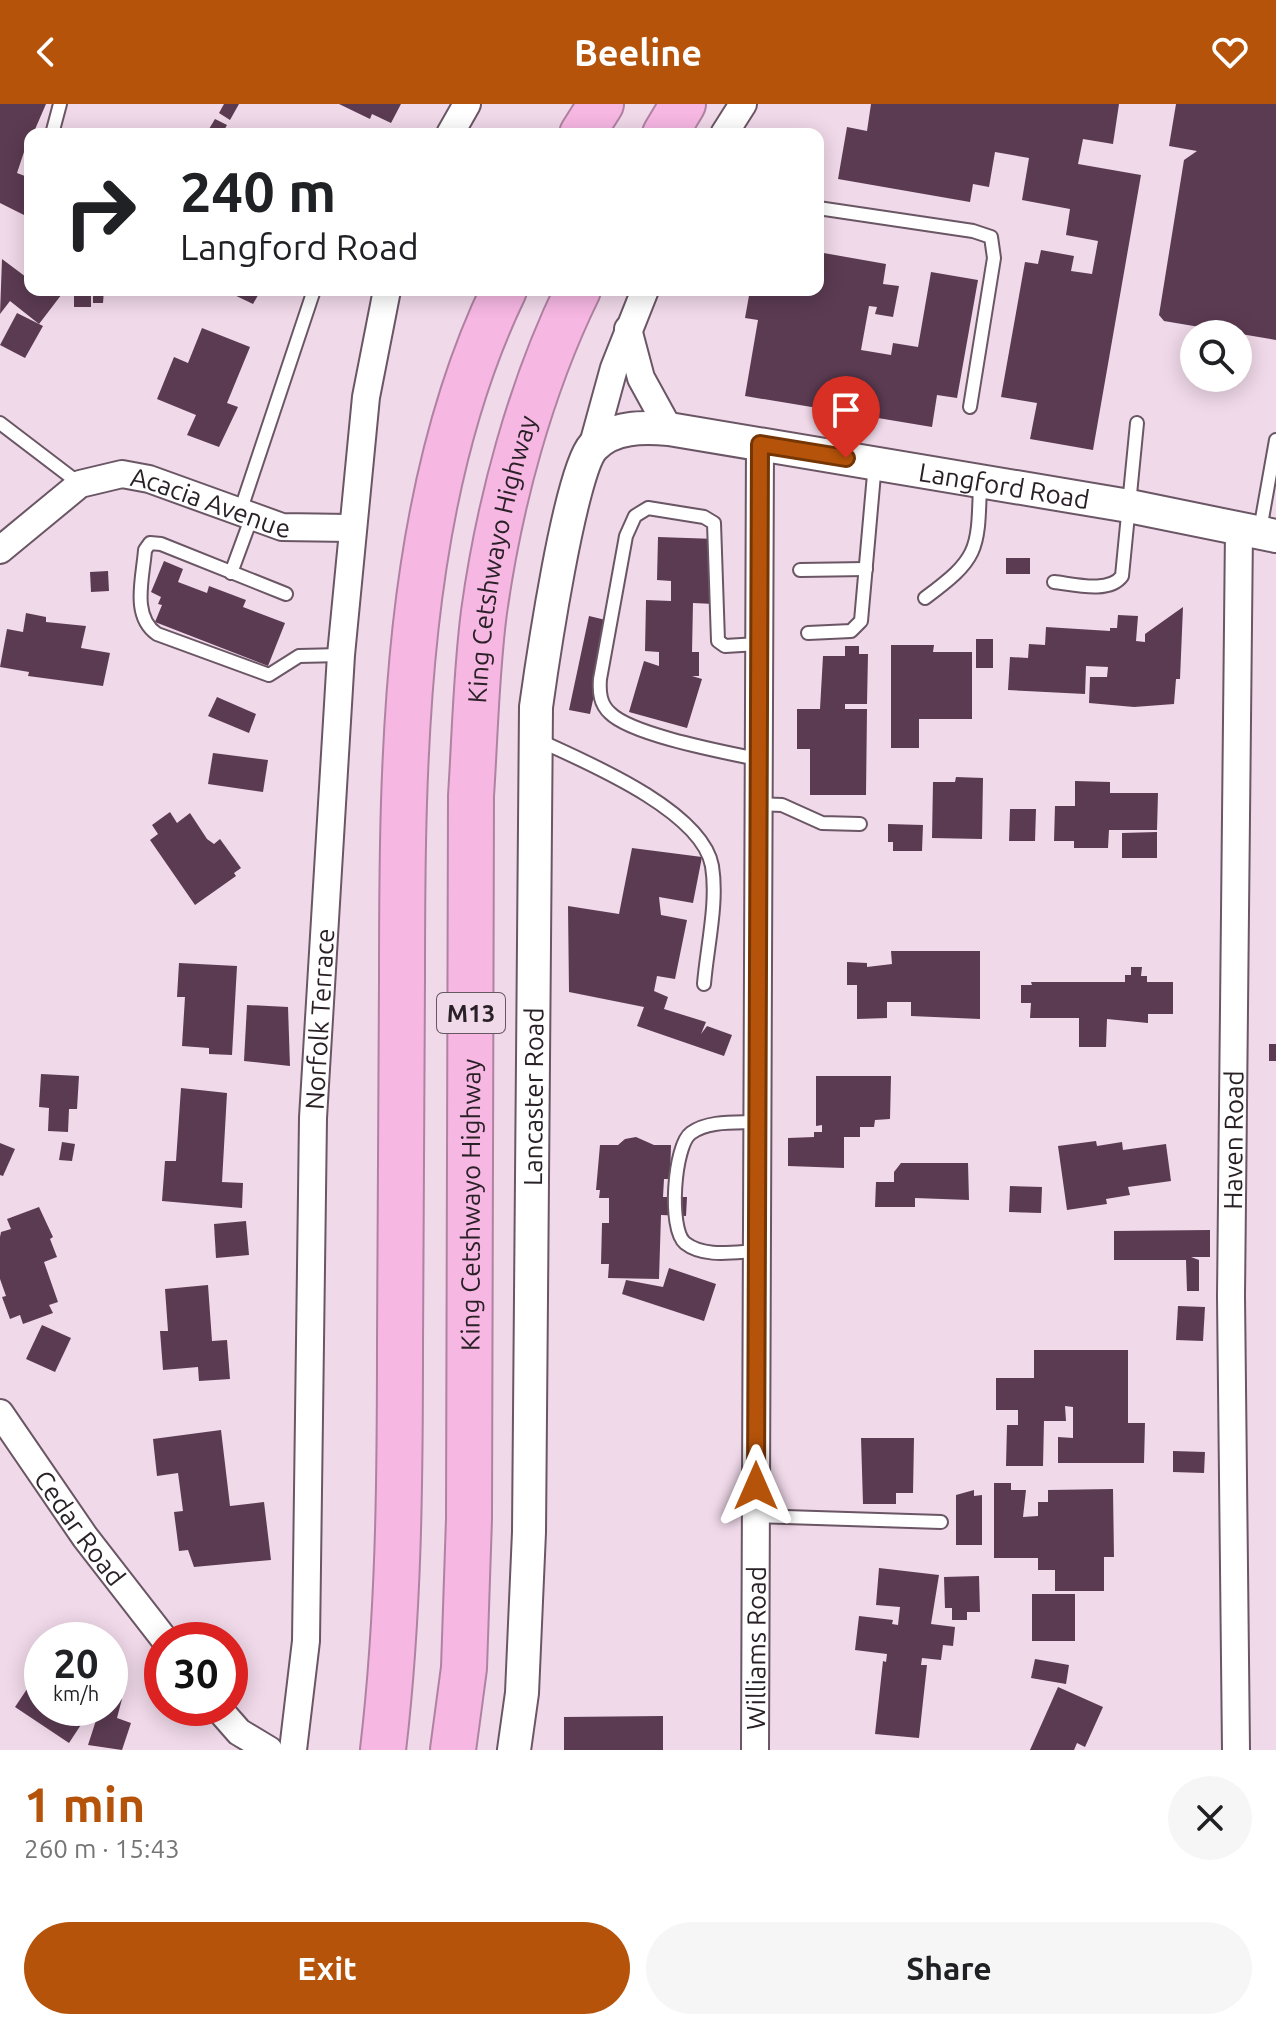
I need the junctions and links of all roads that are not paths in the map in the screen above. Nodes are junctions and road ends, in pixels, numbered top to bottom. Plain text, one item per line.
1 (60, 104) edge
2 (467, 104) edge
3 (683, 104) edge
4 (743, 104) edge
5 (54, 128) edge
6 (453, 128) edge
7 (669, 128) edge
8 (728, 128) edge
9 (824, 209) edge
10 (312, 296) edge
11 (386, 296) edge
12 (502, 296) edge
13 (576, 296) edge
14 (642, 296) edge
15 (628, 329) junction
16 (970, 407) dead end
17 (0, 423) edge
18 (1137, 423) dead end
19 (669, 429) junction
20 (1276, 440) edge
21 (760, 444) junction
22 (592, 448) junction
23 (875, 463) junction
24 (980, 481) junction
25 (80, 484) junction
26 (1129, 506) junction
27 (246, 514) junction
28 (350, 528) junction
29 (1258, 533) edge
30 (0, 550) edge
31 (866, 569) junction
32 (800, 570) dead end
33 (231, 573) junction
34 (1054, 582) dead end
35 (286, 594) dead end
36 (925, 598) dead end
37 (808, 633) dead end
38 (758, 644) junction
39 (341, 655) junction
40 (534, 738) junction
41 (757, 759) junction
42 (757, 804) junction
43 (860, 824) dead end
44 (704, 984) dead end
45 (757, 1122) junction
46 (757, 1251) junction
47 (0, 1413) edge
48 (756, 1516) junction
49 (941, 1522) dead end
50 (151, 1622) edge
51 (234, 1726) edge
52 (269, 1750) edge
53 (293, 1750) edge
54 (383, 1750) edge
55 (453, 1750) edge
56 (514, 1750) edge
57 (755, 1750) edge
58 (1236, 1750) edge

1 - 5 lane
2 - 6 street
3 - 7 highway
4 - 8 street
9 - 16 lane
10 - 27 lane
11 - 28 street, Norfolk Terrace
12 - 54 highway, M13
13 - 55 highway, King Cetshwayo Highway / M13
14 - 15 street
15 - 19 street
15 - 22 street
17 - 25 lane
18 - 26 lane
19 - 21 street, Langford Road
19 - 22 street, Langford Road
20 - 29 lane
21 - 23 street, Langford Road
21 - 38 street, Williams Road
22 - 40 street, Lancaster Road
23 - 24 street, Langford Road
23 - 31 lane
24 - 26 street, Langford Road
24 - 36 lane
25 - 27 street, Acacia Avenue
25 - 30 street, Acacia Avenue
26 - 29 street, Langford Road
26 - 34 lane
27 - 28 street, Acacia Avenue
27 - 33 lane
28 - 39 street, Norfolk Terrace
29 - 58 street, Haven Road
31 - 32 lane
31 - 37 lane
33 - 35 lane
33 - 39 lane
38 - 41 street, Williams Road
38 - 41 lane
39 - 53 street, Norfolk Terrace
40 - 44 lane
40 - 56 street, Lancaster Road
41 - 42 street, Williams Road
42 - 43 lane
42 - 45 street, Williams Road
45 - 46 street, Williams Road
45 - 46 lane
46 - 48 street, Williams Road
47 - 50 street, Cedar Road
48 - 49 lane
48 - 57 street, Williams Road
51 - 52 street

